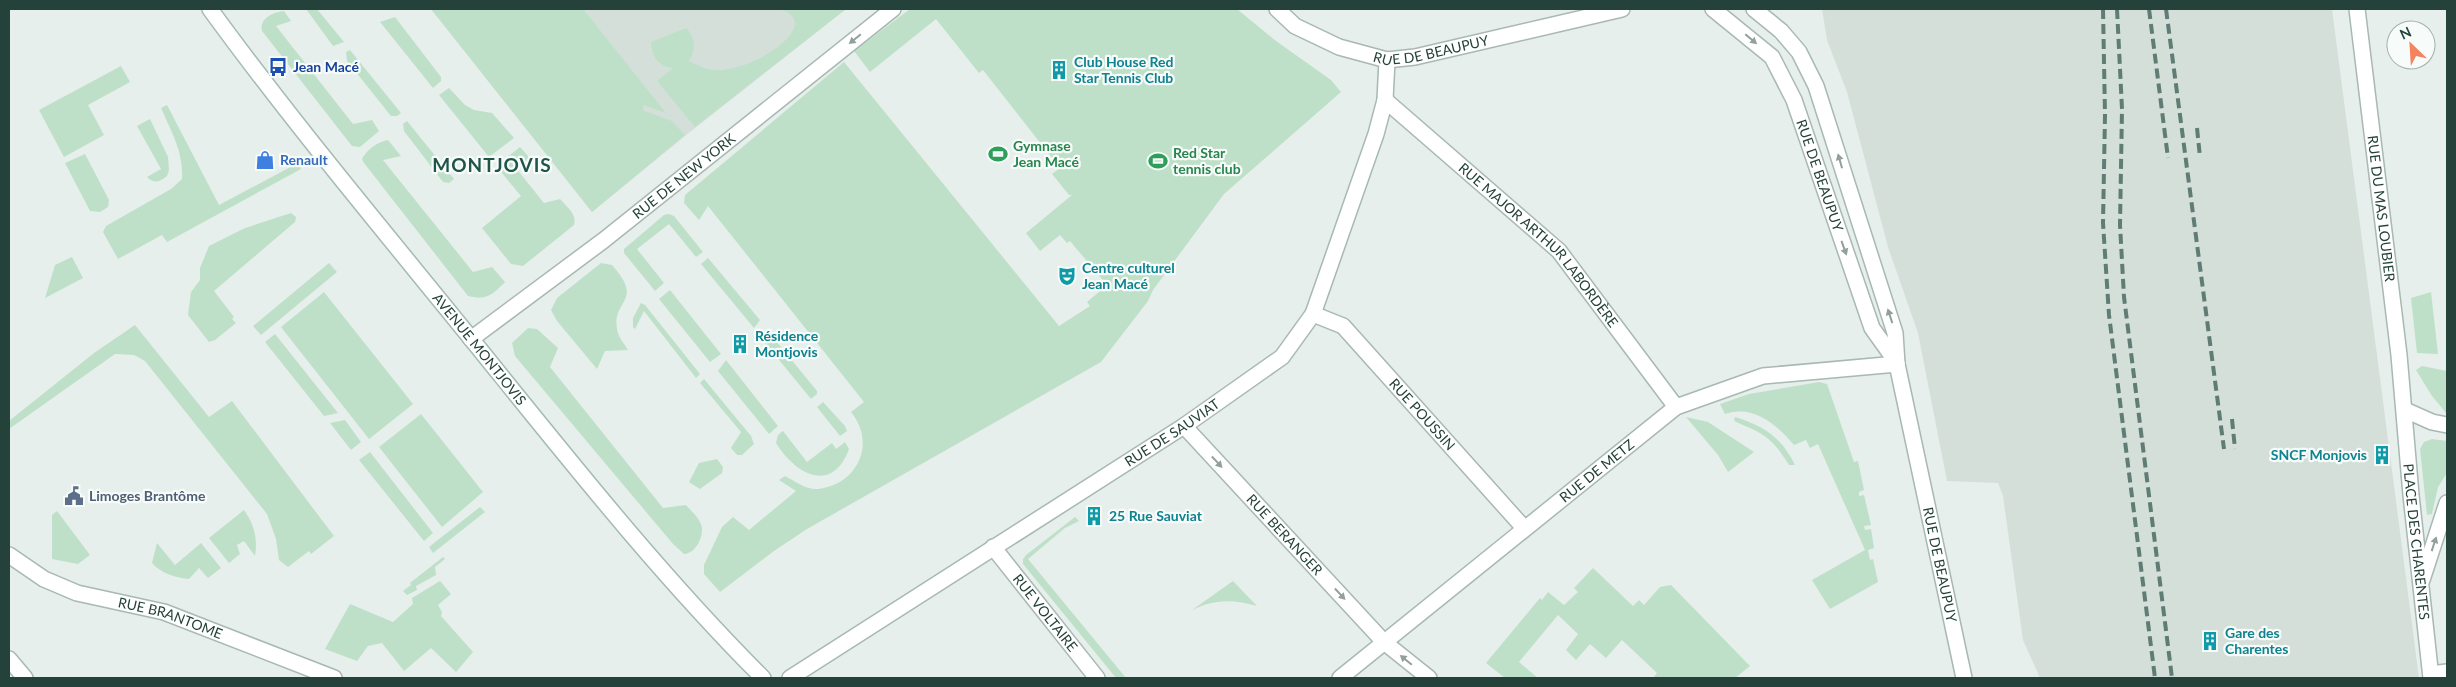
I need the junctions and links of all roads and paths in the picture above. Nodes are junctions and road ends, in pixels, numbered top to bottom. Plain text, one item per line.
1 (210, 9) edge
2 (893, 9) edge
3 (1277, 9) edge
4 (1622, 9) edge
5 (1713, 9) edge
6 (1754, 9) edge
7 (2357, 9) edge
8 (1387, 60) junction
9 (1385, 100) junction
10 (1312, 314) junction
11 (472, 339) junction
12 (1897, 364) junction
13 (1676, 407) junction
14 (2404, 410) junction
15 (2447, 425) edge
16 (1184, 426) junction
17 (2447, 503) edge
18 (1524, 528) junction
19 (993, 546) junction
20 (9, 554) edge
21 (2421, 584) junction
22 (1384, 642) junction
23 (9, 658) edge
24 (2447, 672) edge
25 (2431, 676) edge
26 (24, 678) edge
27 (334, 678) edge
28 (763, 678) edge
29 (790, 678) edge
30 (1097, 678) edge
31 (1340, 678) edge
32 (1429, 678) edge
33 (1964, 678) edge

1 - 11 street, AVENUE MONTJOVIS
2 -> 11 street, RUE DE NEW YORK
3 - 8 street, RUE DE BEAUPUY
4 - 8 street, RUE DE BEAUPUY
5 -> 12 street, RUE DE BEAUPUY
12 -> 6 street, RUE DE BEAUPUY
7 - 14 street, RUE DU MAS LOUBIER
8 - 9 street, RUE DE SAUVIAT
9 - 10 street, RUE DE SAUVIAT
9 - 13 street, RUE MAJOR ARTHUR LABORDÈRE
10 - 16 street, RUE DE SAUVIAT
10 - 18 street, RUE POUSSIN
11 - 28 street, AVENUE MONTJOVIS
12 - 13 street, RUE DE METZ
12 - 33 street, RUE DE BEAUPUY
13 - 18 street, RUE DE METZ
14 - 15 street
14 - 21 street, PLACE DES CHARENTES
16 - 19 street, RUE DE SAUVIAT
16 -> 22 street, RUE BERANGER
21 -> 17 street
18 - 22 street, RUE DE METZ
19 - 29 street, RUE DE SAUVIAT
19 - 30 street, RUE VOLTAIRE
20 - 27 street, RUE BRANTOME
21 - 25 street, PLACE DES CHARENTES
22 - 31 street, RUE DE METZ
32 -> 22 street, RUE BERANGER
23 - 26 street
24 - 25 street, PLACE DES CHARENTES

